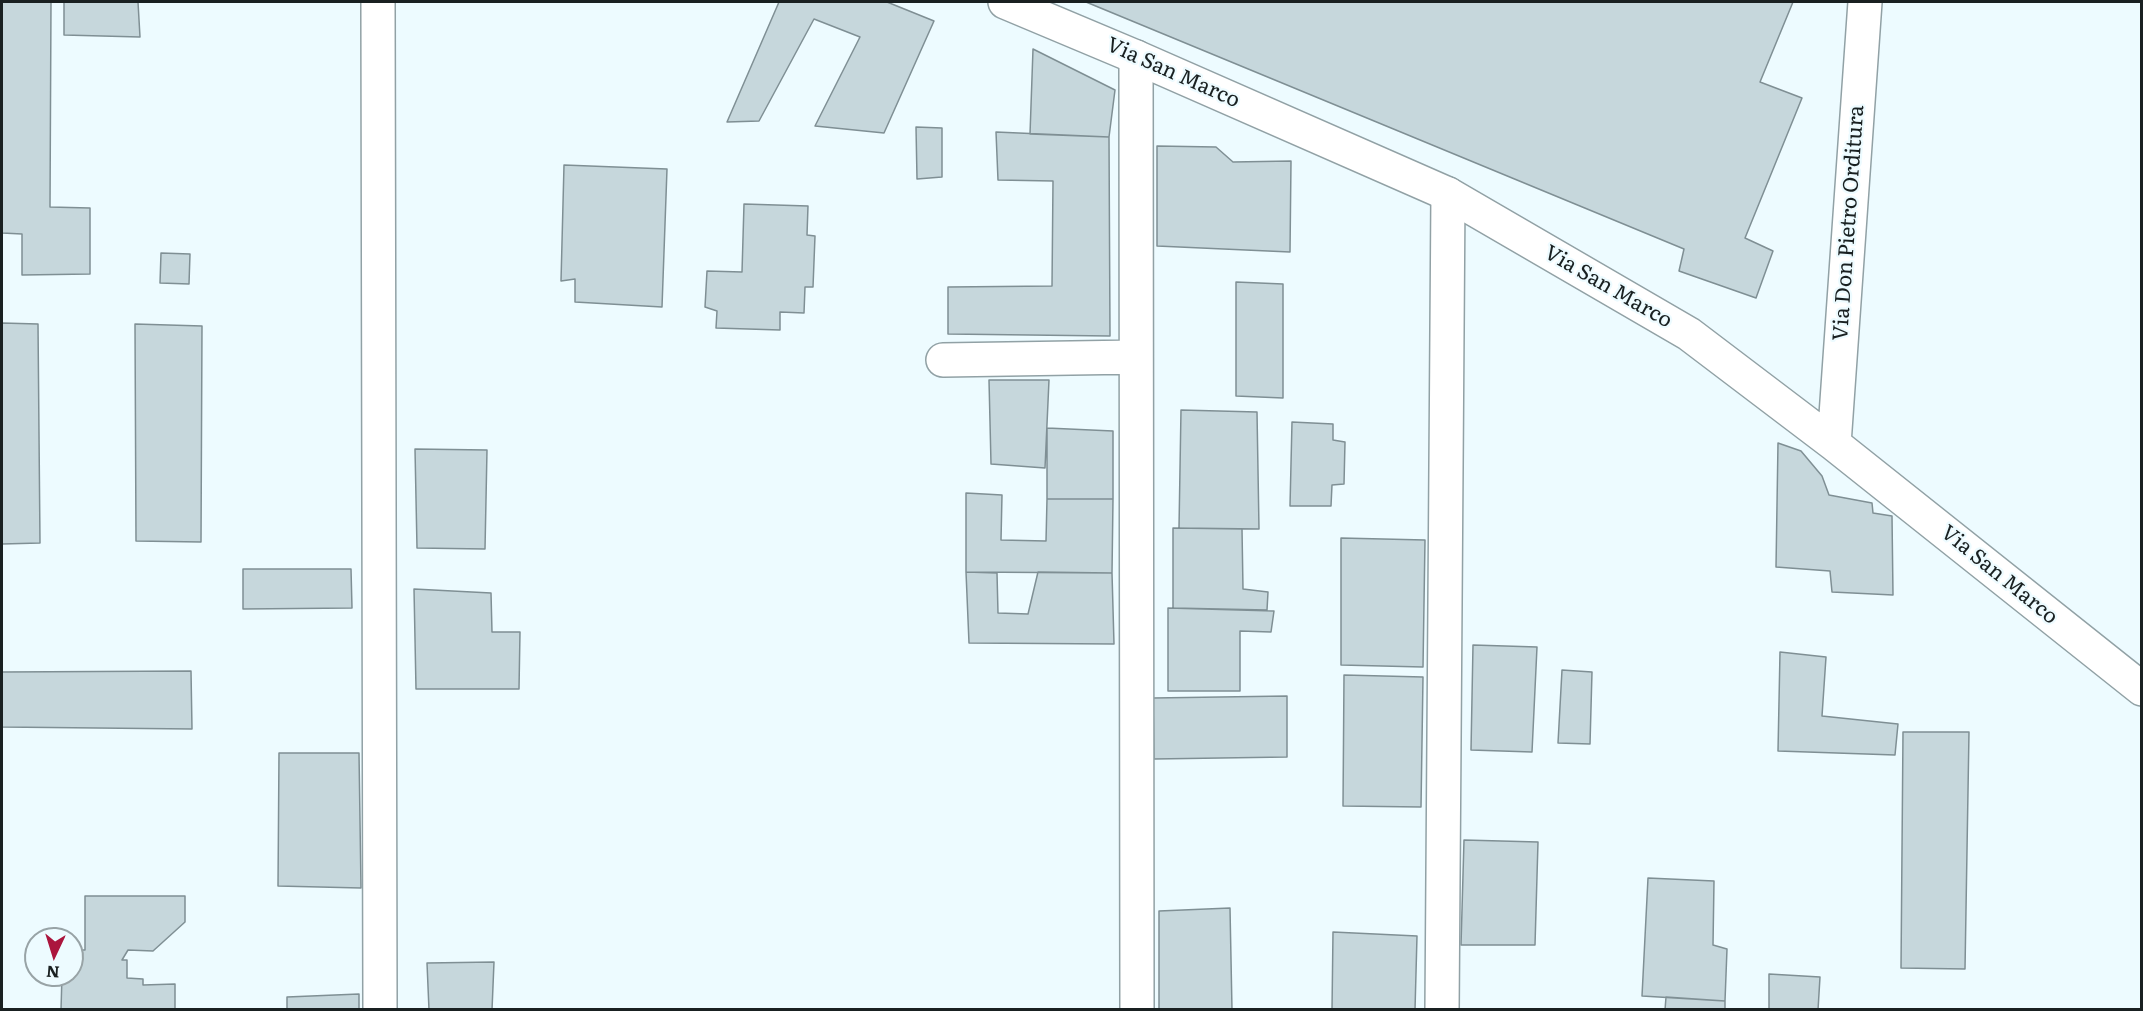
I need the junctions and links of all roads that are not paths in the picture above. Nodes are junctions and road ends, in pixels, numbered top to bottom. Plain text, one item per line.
1 (378, 2) edge
2 (1005, 2) edge
3 (1864, 2) edge
4 (1136, 57) junction
5 (1448, 194) junction
6 (1136, 357) junction
7 (943, 360) dead end
8 (1834, 444) junction
9 (2142, 689) edge
10 (380, 1010) edge
11 (1137, 1010) edge
12 (1442, 1010) edge

1 - 10 street
2 - 4 street, Via San Marco
3 - 8 street, Via Don Pietro Orditura
4 - 5 street, Via San Marco
4 - 6 street
5 - 8 street, Via San Marco
5 - 12 street
6 - 7 street
6 - 11 street
8 - 9 street, Via San Marco

